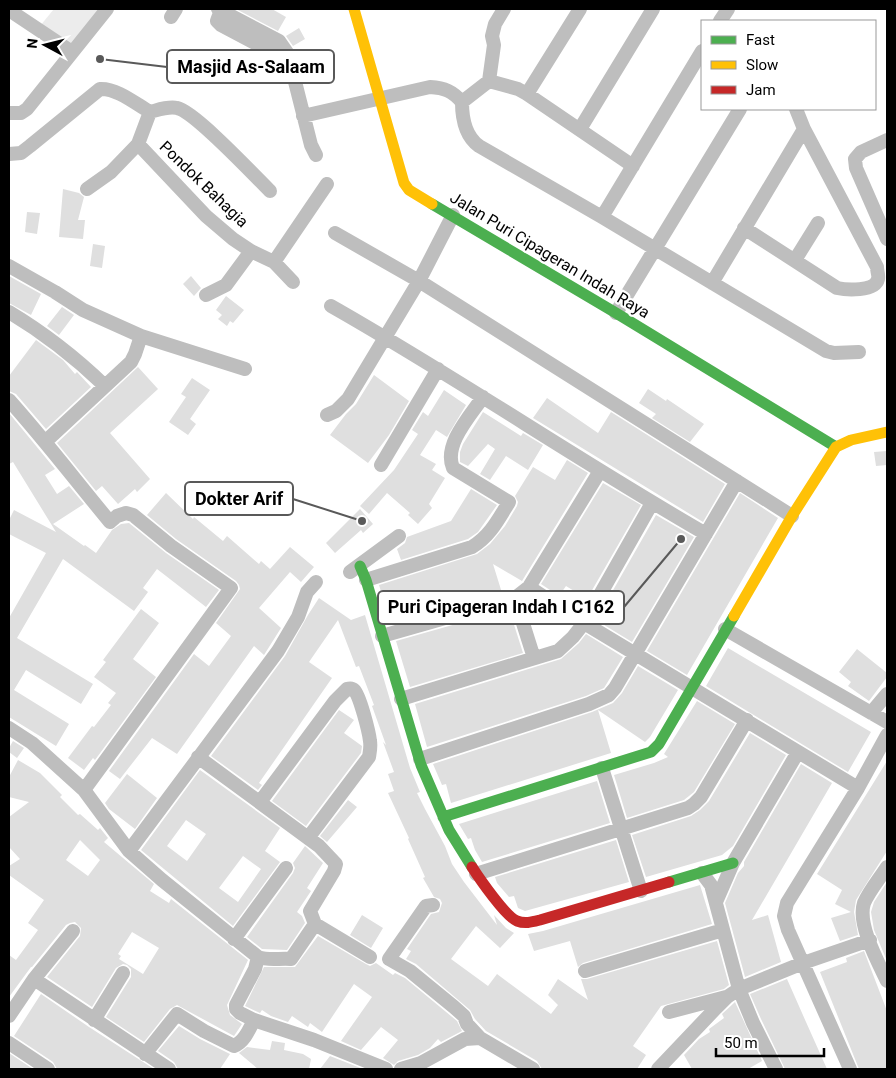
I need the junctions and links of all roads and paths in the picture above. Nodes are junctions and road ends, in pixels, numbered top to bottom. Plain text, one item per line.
1 (107, 9) edge
2 (219, 9) edge
3 (354, 9) edge
4 (504, 9) edge
5 (580, 9) edge
6 (653, 9) edge
7 (9, 10) edge
8 (72, 52) junction
9 (701, 53) edge
10 (489, 81) junction
11 (527, 94) junction
12 (379, 98) junction
13 (462, 102) junction
14 (739, 110) edge
15 (796, 110) edge
16 (150, 112) junction
17 (9, 113) edge
18 (303, 116) junction
19 (580, 129) junction
20 (804, 129) junction
21 (887, 140) edge
22 (138, 144) junction
23 (9, 154) edge
24 (316, 155) dead end
25 (633, 166) junction
26 (326, 184) dead end
27 (87, 189) dead end
28 (270, 191) dead end
29 (453, 215) junction
30 (602, 217) junction
31 (818, 223) dead end
32 (744, 228) junction
33 (335, 232) dead end
34 (887, 239) edge
35 (656, 250) junction
36 (251, 251) junction
37 (795, 260) junction
38 (274, 262) junction
39 (9, 266) edge
40 (419, 281) junction
41 (294, 282) dead end
42 (712, 283) junction
43 (206, 295) dead end
44 (331, 306) dead end
45 (9, 312) edge
46 (616, 313) junction
47 (385, 337) junction
48 (138, 346) junction
49 (859, 352) dead end
50 (245, 369) dead end
51 (438, 369) junction
52 (105, 386) junction
53 (482, 397) junction
54 (9, 400) edge
55 (327, 415) dead end
56 (887, 432) edge
57 (46, 441) junction
58 (836, 447) junction
59 (381, 465) dead end
60 (600, 471) junction
61 (737, 481) junction
62 (652, 503) junction
63 (792, 516) junction
64 (706, 534) junction
65 (399, 536) dead end
66 (355, 569) joint
67 (366, 580) junction
68 (316, 582) dead end
69 (529, 586) junction
70 (515, 598) junction
71 (584, 623) junction
72 (725, 629) junction
73 (382, 636) junction
74 (636, 654) junction
75 (534, 658) junction
76 (692, 688) junction
77 (887, 694) edge
78 (401, 699) junction
79 (871, 713) junction
80 (747, 720) junction
81 (887, 722) edge
82 (9, 728) edge
83 (887, 734) edge
84 (798, 752) junction
85 (198, 757) junction
86 (420, 759) junction
87 (602, 768) junction
88 (858, 788) junction
89 (84, 790) junction
90 (260, 802) junction
91 (443, 816) junction
92 (622, 828) junction
93 (308, 838) junction
94 (129, 851) junction
95 (733, 863) junction
96 (887, 867) edge
97 (286, 868) dead end
98 (702, 873) junction
99 (476, 874) junction
100 (641, 891) junction
101 (716, 902) junction
102 (433, 905) dead end
103 (314, 924) junction
104 (723, 930) junction
105 (73, 931) dead end
106 (234, 939) junction
107 (870, 940) junction
108 (258, 957) junction
109 (370, 957) dead end
110 (803, 963) junction
111 (585, 971) dead end
112 (123, 973) dead end
113 (886, 977) edge
114 (34, 979) junction
115 (739, 989) junction
116 (727, 997) junction
117 (669, 1012) dead end
118 (9, 1016) edge
119 (94, 1020) junction
120 (254, 1020) junction
121 (480, 1038) junction
122 (9, 1043) edge
123 (145, 1054) junction
124 (48, 1069) edge
125 (169, 1069) edge
126 (386, 1069) edge
127 (401, 1069) edge
128 (533, 1069) edge
129 (658, 1069) edge
130 (776, 1069) edge
131 (850, 1069) edge

1 - 8 street
2 - 18 street
3 - 12 street, Jalan Puri Cipageran Indah Raya
4 - 10 street
5 - 11 street
6 - 19 street
7 - 8 street
8 - 17 street
9 - 25 street
10 - 11 street
10 - 13 street
11 - 19 street
12 - 13 street
12 - 18 street
12 - 29 street, Jalan Puri Cipageran Indah Raya
13 - 30 street
14 - 35 street
15 - 20 street
16 - 22 street, Pondok Bahagia
16 - 23 street
16 - 28 street
18 - 24 street
19 - 25 street
20 - 32 street
20 - 37 street
21 - 34 street
22 - 27 street, Pondok Bahagia
22 - 36 street, Pondok Bahagia
25 - 30 street
26 - 38 street
29 - 40 street
29 - 46 street, Jalan Puri Cipageran Indah Raya
30 - 35 street
31 - 37 street
32 - 37 street
32 - 42 street
33 - 40 street
35 - 42 street
35 - 46 street
36 - 38 street, Pondok Bahagia
36 - 43 street
38 - 41 street, Pondok Bahagia
39 - 48 street
40 - 47 street
40 - 61 street
42 - 49 street
44 - 47 street
45 - 52 street
46 - 58 street, Jalan Puri Cipageran Indah Raya
47 - 51 street
47 - 55 street
48 - 50 street
48 - 52 street
51 - 53 street
51 - 59 street
52 - 57 street
53 - 60 street
53 - 67 street
54 - 57 street
56 - 58 street
57 - 89 street
58 - 63 street
60 - 62 street
60 - 69 street
61 - 63 street
61 - 64 street
62 - 64 street
62 - 71 street
63 - 72 street
64 - 74 street
65 - 66 street
66 - 67 street
67 - 73 street
68 - 85 street
69 - 70 street
69 - 71 street
70 - 73 street
70 - 75 street
71 - 74 street
71 - 75 street
72 - 76 street
72 - 79 street
73 - 78 street
74 - 76 street
74 - 86 street
75 - 78 street
76 - 80 street
76 - 87 street
77 - 79 street
78 - 86 street
79 - 81 street
80 - 84 street
80 - 92 street
82 - 89 street
83 - 88 street
84 - 88 street
84 - 95 street
85 - 90 street
85 - 94 street
86 - 91 street
87 - 91 street
87 - 92 street
88 - 110 street
89 - 94 street
90 - 93 street
90 - 93 street
91 - 99 street
92 - 99 street
92 - 100 street
93 - 103 street
94 - 106 street
95 - 98 street
95 - 101 street
96 - 107 street
97 - 106 street
98 - 100 street
98 - 101 street
99 - 100 street
101 - 104 street
102 - 121 street
103 - 108 street
103 - 109 street
104 - 111 street
104 - 115 street
105 - 114 street
106 - 108 street
107 - 110 street
107 - 113 street
108 - 120 street
110 - 115 street
110 - 131 street
112 - 119 street
114 - 118 street
114 - 119 street
115 - 116 street
115 - 130 street
116 - 117 street
116 - 129 street
119 - 123 street
120 - 123 street
120 - 126 street
121 - 127 street
121 - 128 street
122 - 124 street
123 - 125 street

